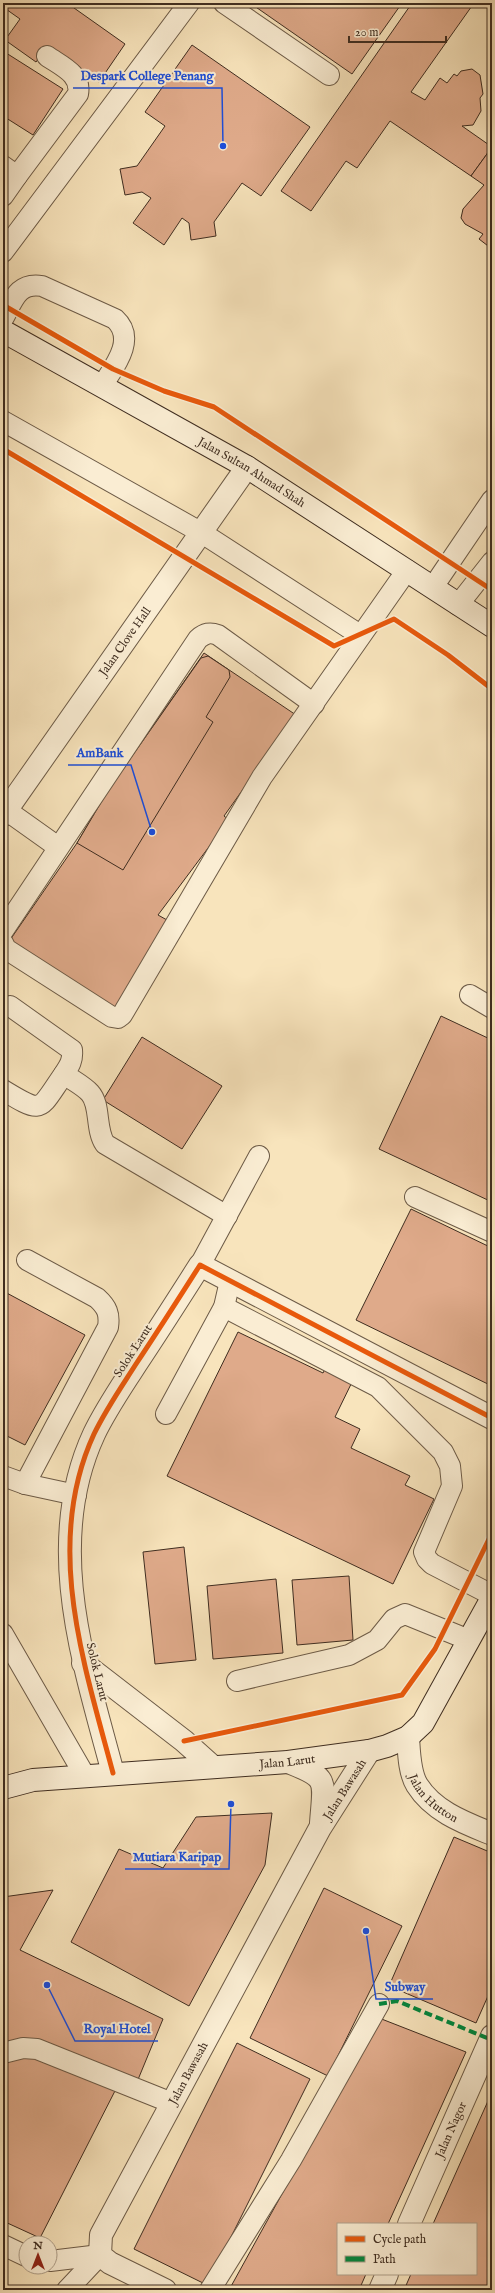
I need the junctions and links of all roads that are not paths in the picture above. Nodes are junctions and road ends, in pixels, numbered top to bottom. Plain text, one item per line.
1 (189, 3) edge
2 (224, 3) edge
3 (47, 56) dead end
4 (329, 75) dead end
5 (10, 171) edge
6 (3, 196) edge
7 (3, 252) edge
8 (3, 319) edge
9 (3, 331) edge
10 (102, 386) junction
11 (3, 421) edge
12 (247, 467) junction
13 (492, 500) edge
14 (202, 533) junction
15 (492, 562) edge
16 (406, 570) junction
17 (433, 587) junction
18 (458, 605) junction
19 (492, 626) edge
20 (360, 635) junction
21 (314, 704) junction
22 (5, 812) edge
23 (58, 847) junction
24 (3, 930) edge
25 (3, 943) edge
26 (470, 995) dead end
27 (10, 1006) dead end
28 (492, 1008) edge
29 (64, 1074) junction
30 (3, 1090) edge
31 (259, 1156) dead end
32 (415, 1197) dead end
33 (227, 1216) junction
34 (492, 1232) edge
35 (27, 1260) dead end
36 (200, 1265) junction
37 (230, 1281) junction
38 (224, 1307) junction
39 (166, 1414) dead end
40 (492, 1418) edge
41 (3, 1476) edge
42 (25, 1484) junction
43 (76, 1495) junction
44 (492, 1597) edge
45 (3, 1634) edge
46 (469, 1640) junction
47 (9, 1657) edge
48 (83, 1663) junction
49 (237, 1681) dead end
50 (408, 1736) junction
51 (369, 1751) junction
52 (288, 1762) junction
53 (213, 1767) junction
54 (112, 1773) junction
55 (85, 1776) junction
56 (3, 1788) edge
57 (320, 1828) junction
58 (492, 1834) edge
59 (379, 2004) dead end
60 (492, 2036) edge
61 (3, 2053) edge
62 (172, 2103) junction
63 (409, 2223) edge
64 (3, 2245) edge
65 (18, 2252) edge
66 (100, 2255) junction
67 (58, 2260) edge
68 (387, 2275) edge
69 (67, 2290) edge
70 (164, 2290) edge
71 (210, 2290) edge
72 (380, 2290) edge

1 - 7 lane
2 - 4 lane
3 - 5 lane
5 - 6 lane
8 - 10 lane
9 - 10 street, Jalan Sultan Ahmad Shah
10 - 12 street, Jalan Sultan Ahmad Shah
11 - 14 lane
12 - 14 street, Jalan Clove Hall
12 - 16 street, Jalan Sultan Ahmad Shah
13 - 17 lane
14 - 20 lane
14 - 22 street, Jalan Clove Hall
15 - 18 lane
16 - 17 street, Jalan Sultan Ahmad Shah
16 - 20 lane
17 - 18 street, Jalan Sultan Ahmad Shah
18 - 19 street, Jalan Sultan Ahmad Shah
20 - 21 lane
21 - 23 lane
21 - 25 lane
22 - 23 lane
23 - 24 lane
26 - 28 lane
27 - 29 lane
29 - 30 lane
29 - 33 lane
31 - 33 lane
32 - 34 lane
33 - 36 lane
35 - 42 lane
36 - 37 street
36 - 43 street, Solok Larut
37 - 38 lane
37 - 40 street
38 - 39 lane
38 - 44 lane
41 - 42 lane
42 - 43 lane
43 - 48 street, Solok Larut
44 - 46 street, Jalan Larut
45 - 47 lane
46 - 49 lane
46 - 50 street, Jalan Larut
47 - 55 lane
48 - 53 street
48 - 54 street, Solok Larut
50 - 51 street, Jalan Larut
50 - 58 street, Jalan Hutton
51 - 52 street, Jalan Larut
51 - 57 street, Jalan Bawasah
52 - 53 street, Jalan Larut
52 - 57 street, Jalan Bawasah
53 - 54 street, Jalan Larut
54 - 55 street, Jalan Larut
55 - 56 street, Jalan Larut
57 - 62 street, Jalan Bawasah
59 - 71 lane
60 - 63 street, Jalan Nagor
61 - 62 lane
62 - 66 street, Jalan Bawasah
64 - 65 lane
66 - 67 lane
66 - 69 lane
66 - 70 street
68 - 72 street

